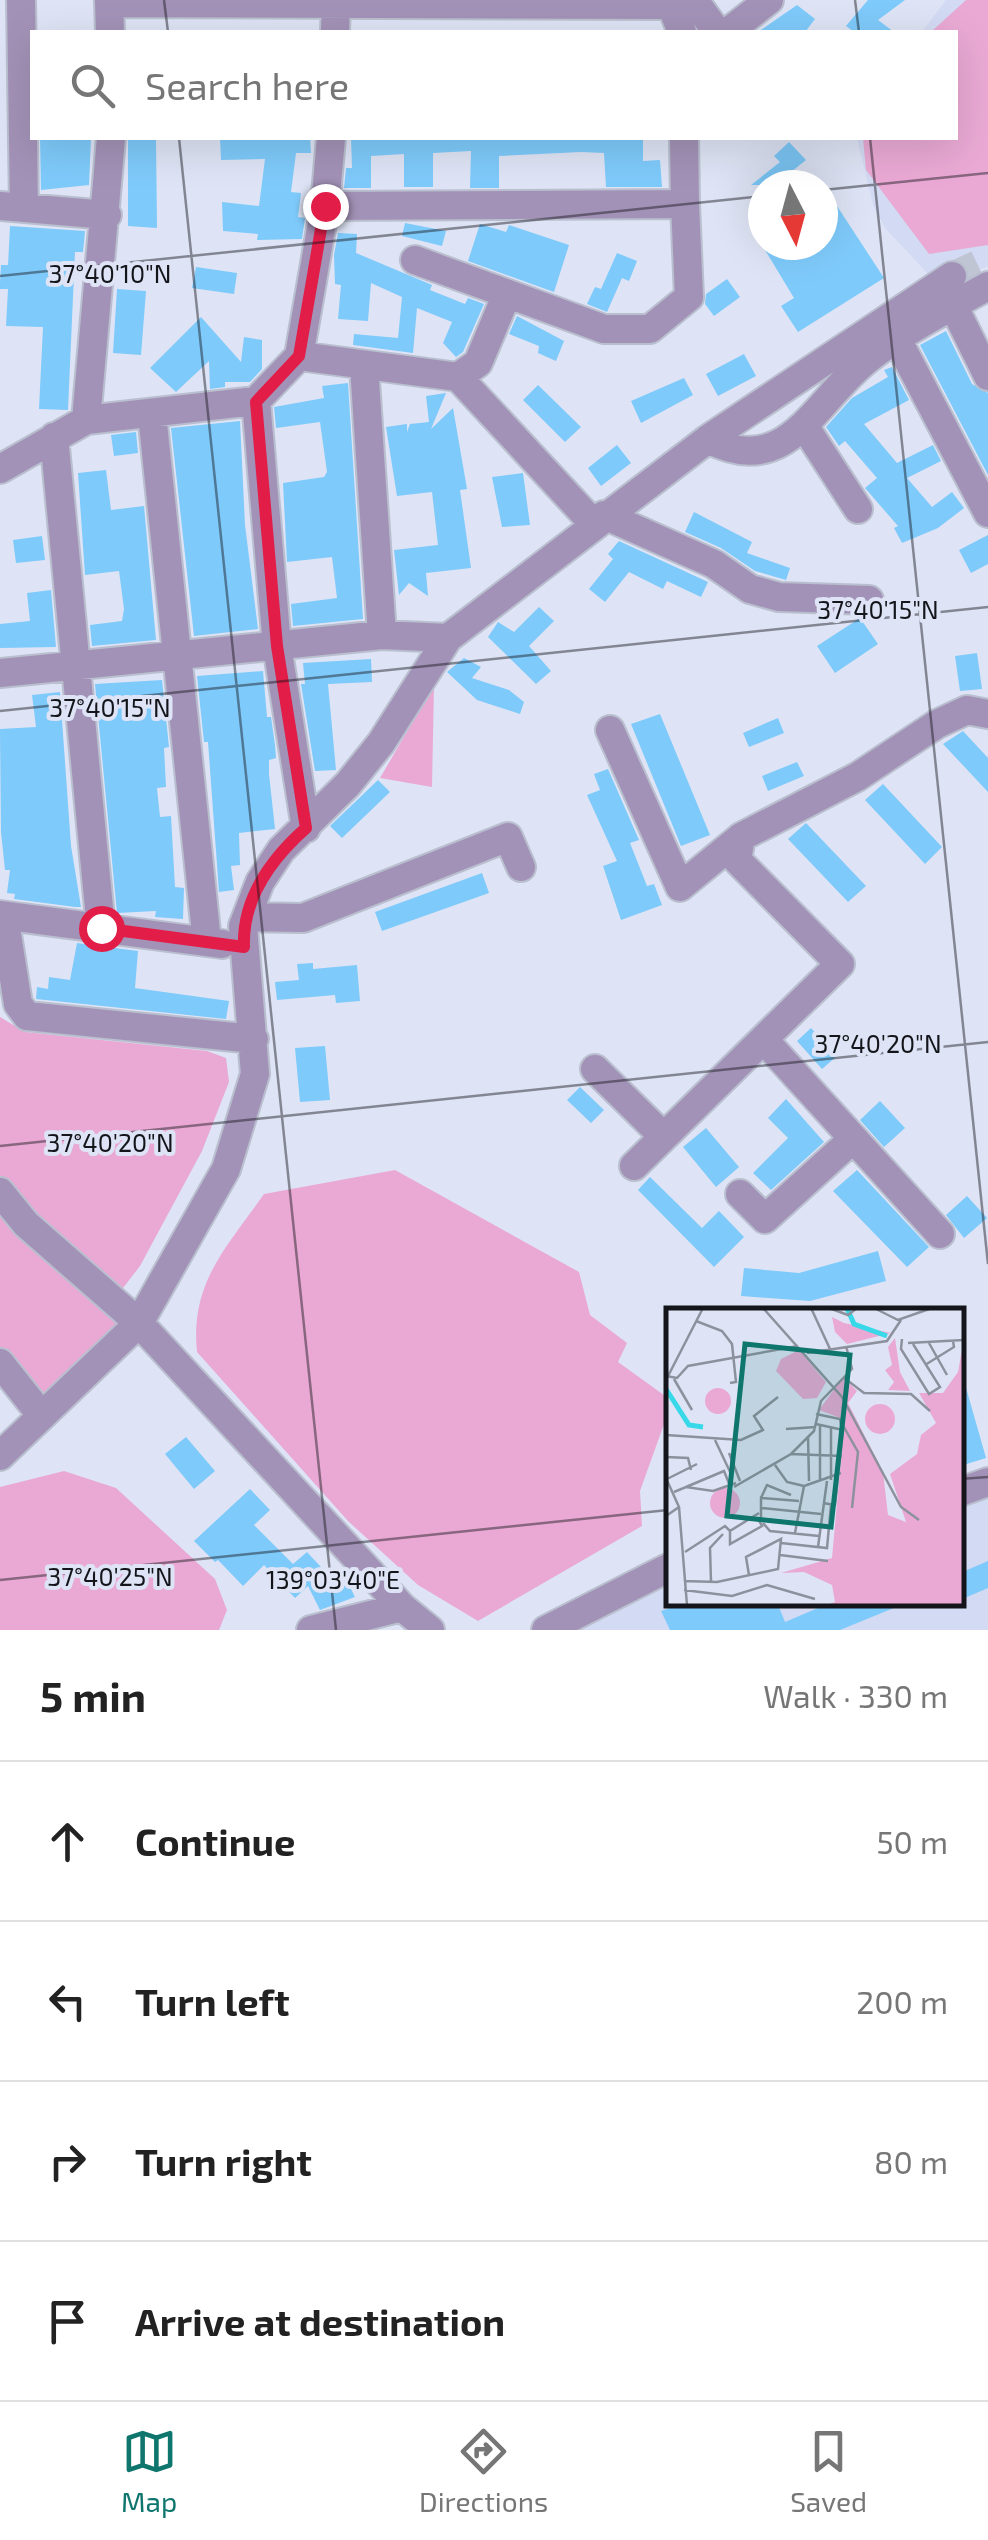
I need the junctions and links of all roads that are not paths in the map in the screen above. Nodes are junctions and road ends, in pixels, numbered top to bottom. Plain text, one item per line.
1 (21, 0) edge
2 (770, 0) edge
3 (109, 1) edge
4 (336, 1) edge
5 (678, 2) edge
6 (110, 30) edge
7 (335, 30) edge
8 (682, 30) edge
9 (714, 30) edge
10 (731, 30) edge
11 (110, 140) edge
12 (331, 140) edge
13 (684, 140) edge
14 (685, 204) junction
15 (325, 206) junction
16 (12, 207) edge
17 (107, 215) junction
18 (415, 260) dead end
19 (952, 276) tunnel mouth
20 (988, 286) edge
21 (507, 294) junction
22 (952, 306) junction
23 (898, 342) junction
24 (299, 356) junction
25 (364, 366) junction
26 (988, 376) edge
27 (458, 378) junction
28 (256, 402) junction
29 (152, 414) junction
30 (86, 420) junction
31 (805, 427) junction
32 (54, 437) junction
33 (708, 439) junction
34 (0, 469) edge
35 (858, 509) dead end
36 (988, 513) edge
37 (598, 518) junction
38 (869, 600) dead end
39 (382, 636) junction
40 (448, 638) junction
41 (277, 646) junction
42 (178, 656) junction
43 (78, 665) junction
44 (0, 673) edge
45 (988, 714) edge
46 (610, 730) dead end
47 (306, 828) junction
48 (741, 837) junction
49 (521, 867) dead end
50 (2, 915) edge
51 (247, 917) junction
52 (101, 928) junction
53 (207, 942) junction
54 (244, 947) junction
55 (9, 989) edge
56 (254, 1040) junction
57 (764, 1040) junction
58 (595, 1069) dead end
59 (663, 1136) junction
60 (853, 1139) junction
61 (634, 1166) dead end
62 (0, 1192) edge
63 (740, 1194) dead end
64 (940, 1234) dead end
65 (139, 1323) junction
66 (0, 1363) edge
67 (42, 1416) junction
68 (0, 1456) edge
69 (988, 1482) edge
70 (963, 1491) edge
71 (666, 1569) edge
72 (402, 1606) junction
73 (310, 1630) edge
74 (430, 1630) edge
75 (546, 1630) edge

1 - 16 street
2 - 10 street
3 - 4 street
3 - 6 street
4 - 5 street
4 - 7 street
5 - 8 street
5 - 9 street
11 - 17 street
12 - 15 street
13 - 14 street
14 - 15 street
14 - 21 street
15 - 24 street
16 - 17 street
17 - 30 street
18 - 21 street
19 - 33 street
20 - 22 street
21 - 27 street
22 - 23 street
22 - 26 street
23 - 31 street
23 - 36 street
24 - 25 street
24 - 28 street
25 - 27 street
25 - 39 street
27 - 37 street
28 - 29 street
28 - 41 street
29 - 30 street
29 - 42 street
30 - 32 street
31 - 33 street
31 - 35 street
32 - 34 street
32 - 43 street
33 - 37 street
37 - 38 street
37 - 40 street
39 - 40 street
39 - 41 street
40 - 47 street
41 - 42 street
41 - 47 street
42 - 43 street
42 - 53 street
43 - 44 street
43 - 52 street
45 - 48 street
46 - 48 street
47 - 51 street
48 - 57 street
49 - 51 street
50 - 52 street
50 - 55 street
51 - 54 street
52 - 53 street
53 - 54 street
54 - 56 street
55 - 56 street
56 - 65 street
57 - 59 street
57 - 60 street
58 - 59 street
59 - 61 street
60 - 63 street
60 - 64 street
62 - 65 street
65 - 67 street
65 - 72 street
66 - 67 street
67 - 68 street
69 - 70 street
71 - 75 street
72 - 73 street
72 - 74 street

